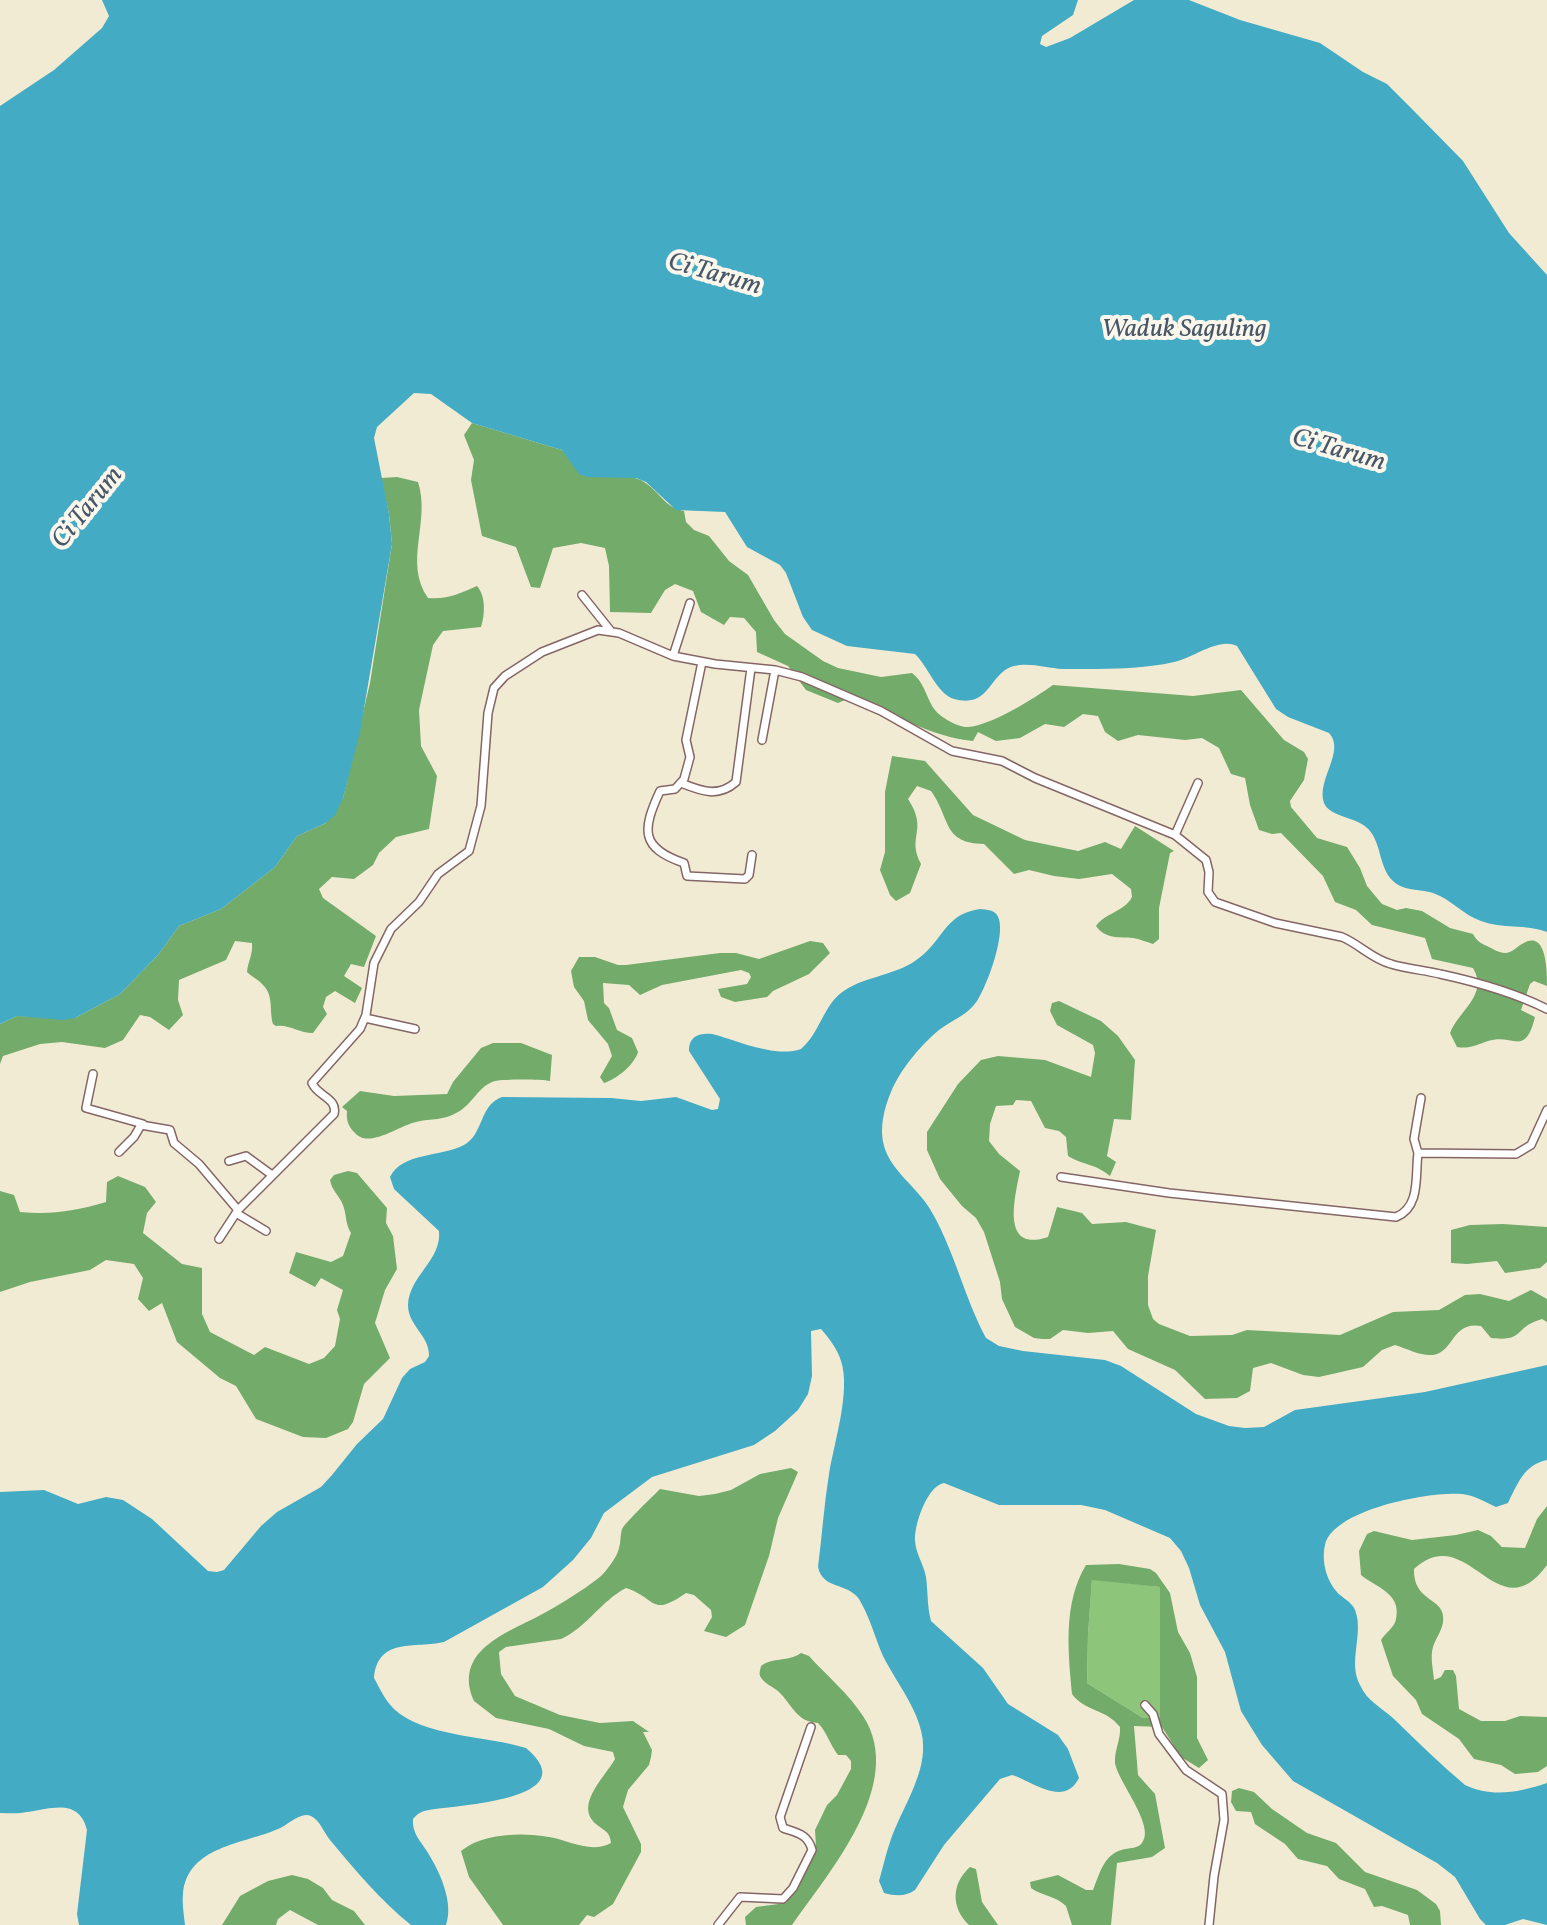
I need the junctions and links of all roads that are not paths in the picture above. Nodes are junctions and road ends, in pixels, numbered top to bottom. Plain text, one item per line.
1 (582, 595) dead end
2 (690, 603) dead end
3 (610, 630) junction
4 (673, 656) junction
5 (702, 662) junction
6 (751, 668) junction
7 (775, 670) junction
8 (762, 740) dead end
9 (681, 783) junction
10 (1198, 783) dead end
11 (1175, 835) junction
12 (752, 855) dead end
13 (1547, 1009) edge
14 (365, 1018) junction
15 (415, 1029) dead end
16 (93, 1074) dead end
17 (1421, 1098) dead end
18 (1547, 1110) edge
19 (143, 1124) junction
20 (119, 1152) dead end
21 (1418, 1153) junction
22 (229, 1161) dead end
23 (272, 1175) junction
24 (1061, 1177) dead end
25 (237, 1211) junction
26 (266, 1231) dead end
27 (219, 1239) dead end
28 (1145, 1705) dead end
29 (811, 1727) dead end
30 (718, 1925) edge
31 (1209, 1925) edge

1 - 3 street
2 - 4 street
3 - 4 street
3 - 14 street
4 - 5 street
5 - 6 street
5 - 9 street
6 - 7 street
6 - 9 street
7 - 8 street
7 - 11 street
9 - 12 street
10 - 11 street
11 - 13 street
14 - 15 street
14 - 23 street
16 - 19 street
17 - 21 street
18 - 21 street
19 - 20 street
19 - 25 street
21 - 24 street
22 - 23 street
23 - 25 street
25 - 26 street
25 - 27 street
28 - 31 street
29 - 30 street

